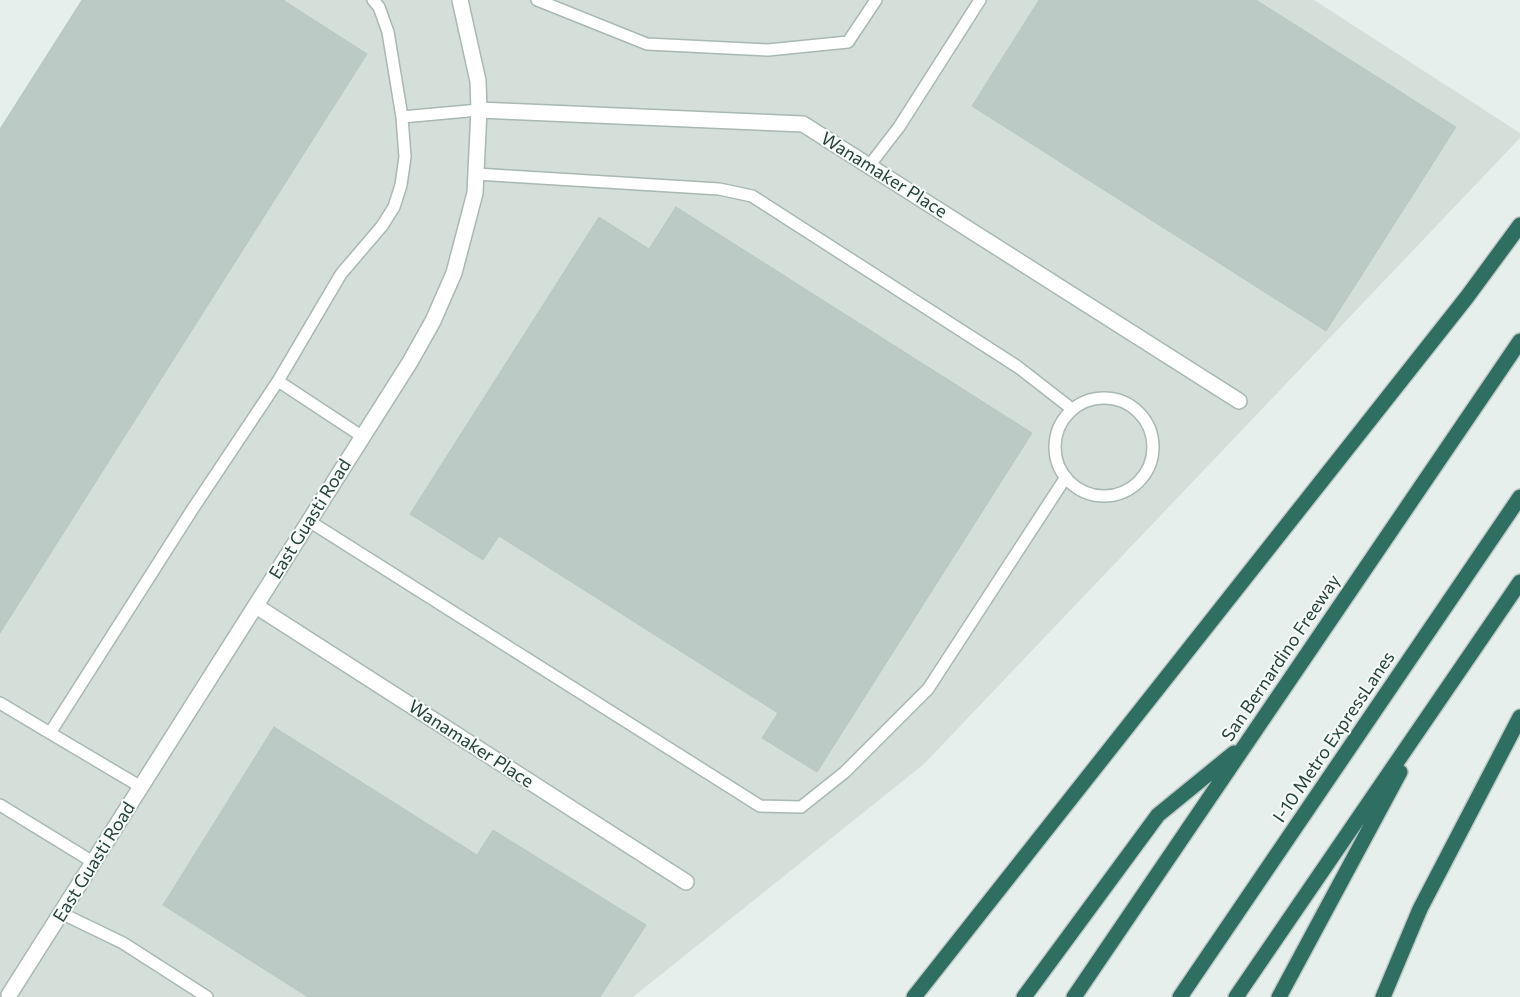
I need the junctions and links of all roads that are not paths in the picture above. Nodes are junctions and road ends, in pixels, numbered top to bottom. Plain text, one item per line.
1 (373, 0) edge
2 (460, 0) edge
3 (537, 0) edge
4 (876, 0) edge
5 (980, 0) edge
6 (479, 110) junction
7 (402, 117) junction
8 (869, 166) junction
9 (476, 174) junction
10 (1520, 225) edge
11 (1520, 341) edge
12 (278, 381) junction
13 (1239, 401) dead end
14 (1072, 409) junction
15 (363, 437) junction
16 (1066, 477) junction
17 (1520, 497) edge
18 (309, 521) junction
19 (1520, 582) edge
20 (256, 606) junction
21 (1438, 702) junction
22 (0, 703) edge
23 (1520, 717) edge
24 (50, 733) junction
25 (1246, 742) junction
26 (141, 787) junction
27 (0, 805) edge
28 (93, 862) junction
29 (686, 882) dead end
30 (61, 913) junction
31 (9, 997) edge
32 (207, 997) edge
33 (914, 997) edge
34 (1024, 997) edge
35 (1074, 997) edge
36 (1180, 997) edge
37 (1236, 997) edge
38 (1278, 997) edge
39 (1383, 997) edge

1 - 7 lane
2 - 6 street, East Guasti Road
3 - 4 lane
5 - 8 lane
6 - 7 lane
6 - 8 street, Wanamaker Place
6 - 9 street, East Guasti Road
7 - 12 lane
8 - 13 street, Wanamaker Place
9 - 14 lane
9 - 15 street, East Guasti Road
10 - 33 highway
11 - 25 highway, San Bernardino Freeway
12 - 15 lane
12 - 24 lane
14 - 16 lane
14 - 16 lane
15 - 18 street, East Guasti Road
16 - 18 lane
17 - 36 highway, I-10 Metro ExpressLanes
18 - 20 street, East Guasti Road
19 - 21 highway
20 - 26 street, East Guasti Road
20 - 29 street, Wanamaker Place
21 - 37 highway
21 - 38 highway
22 - 24 lane
23 - 39 highway
24 - 26 lane
25 - 34 highway
25 - 35 highway, San Bernardino Freeway
26 - 28 street, East Guasti Road
27 - 28 lane
28 - 30 street, East Guasti Road
30 - 31 street, East Guasti Road
30 - 32 lane

